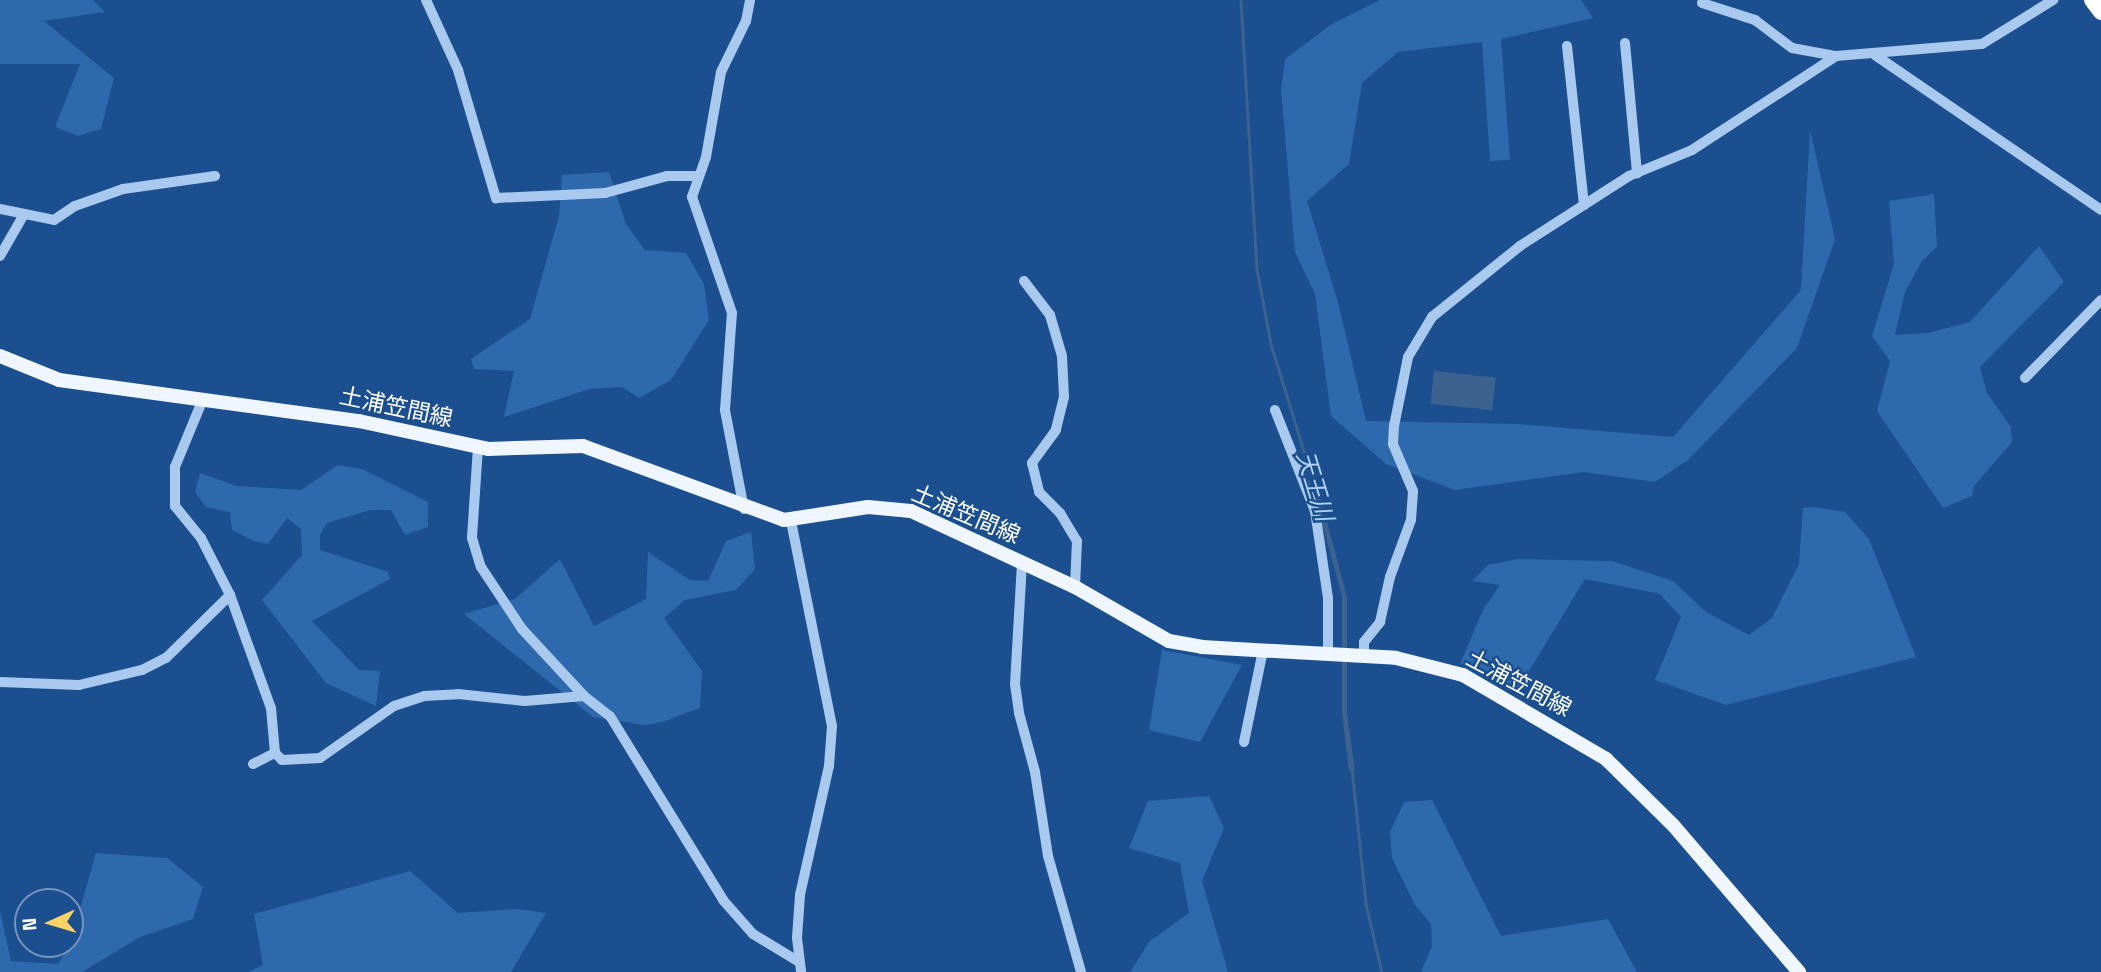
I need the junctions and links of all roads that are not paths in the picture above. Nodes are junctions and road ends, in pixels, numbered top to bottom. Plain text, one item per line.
1 (426, 0) edge
2 (750, 0) edge
3 (2053, 0) edge
4 (2092, 0) edge
5 (1702, 3) dead end
6 (2101, 12) edge
7 (1625, 43) dead end
8 (1567, 46) dead end
9 (1836, 55) junction
10 (1875, 55) junction
11 (1637, 173) junction
12 (215, 176) dead end
13 (698, 176) junction
14 (1584, 205) junction
15 (0, 209) edge
16 (2101, 210) edge
17 (23, 216) junction
18 (0, 256) edge
19 (1024, 281) dead end
20 (2101, 300) edge
21 (0, 356) edge
22 (2025, 378) dead end
23 (203, 399) junction
24 (1275, 410) dead end
25 (478, 447) junction
26 (744, 509) junction
27 (791, 521) junction
28 (1022, 563) junction
29 (1075, 587) junction
30 (230, 595) junction
31 (1264, 650) junction
32 (1332, 655) junction
33 (1359, 656) junction
34 (0, 682) edge
35 (584, 696) junction
36 (1244, 742) dead end
37 (275, 752) junction
38 (253, 764) dead end
39 (800, 967) edge
40 (1081, 972) edge
41 (1799, 972) edge

1 - 13 street
2 - 13 street
3 - 10 street
4 - 6 highway
5 - 9 street
7 - 11 street
8 - 14 street
9 - 10 street
9 - 11 street
10 - 16 street
11 - 14 street
12 - 17 street
13 - 26 street
14 - 33 street
15 - 17 street
17 - 18 street
19 - 29 street
20 - 22 street
21 - 23 main road, 土浦笠間線
23 - 25 main road, 土浦笠間線
23 - 30 street
24 - 32 street
25 - 26 main road, 土浦笠間線
25 - 35 street
26 - 27 main road, 土浦笠間線
27 - 28 main road, 土浦笠間線
27 - 39 street
28 - 29 main road, 土浦笠間線
28 - 40 street
29 - 31 main road, 土浦笠間線
30 - 34 street
30 - 37 street
31 - 32 main road, 土浦笠間線
31 - 36 street
32 - 33 main road, 土浦笠間線
33 - 41 main road, 土浦笠間線
35 - 37 street
35 - 39 street
37 - 38 street

